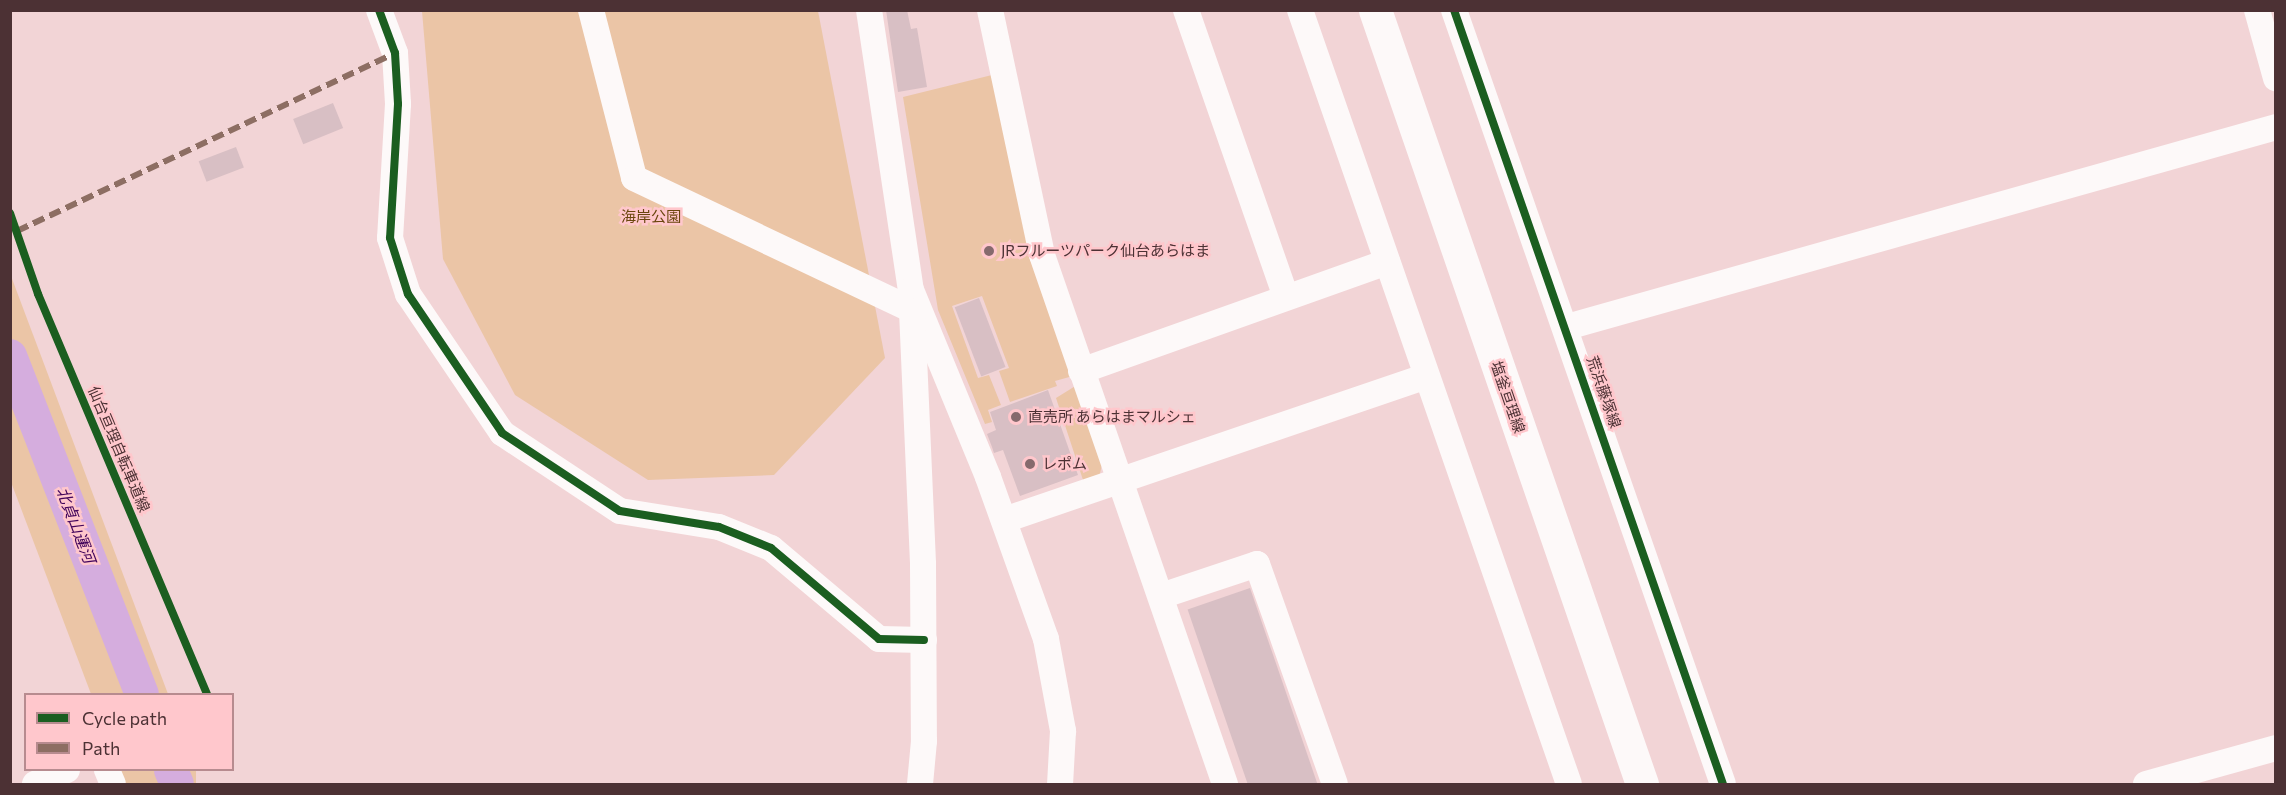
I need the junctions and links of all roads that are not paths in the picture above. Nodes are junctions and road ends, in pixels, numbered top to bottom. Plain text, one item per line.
1 (379, 10) edge
2 (591, 10) edge
3 (869, 10) edge
4 (1186, 10) edge
5 (1300, 10) edge
6 (1375, 10) edge
7 (1454, 10) edge
8 (2257, 10) edge
9 (998, 13) edge
10 (2276, 78) edge
11 (2276, 128) edge
12 (1387, 262) junction
13 (1286, 297) junction
14 (911, 300) junction
15 (1567, 327) junction
16 (1080, 371) junction
17 (1426, 376) junction
18 (1120, 482) junction
19 (1004, 520) junction
20 (1161, 596) junction
21 (924, 640) junction
22 (2276, 748) edge
23 (65, 771) edge
24 (35, 784) edge
25 (920, 784) edge
26 (1060, 784) edge
27 (1223, 784) edge
28 (1335, 784) edge
29 (1569, 784) edge
30 (1641, 784) edge
31 (1723, 784) edge
32 (2146, 784) edge

1 - 21 street
2 - 14 street
3 - 14 street
4 - 13 street
5 - 12 street
6 - 30 main road, 塩釜亘理線
7 - 15 street, 荒浜藤塚線
8 - 10 street
9 - 16 street
11 - 15 street
12 - 13 street
12 - 17 street
13 - 16 street
14 - 19 street
14 - 21 street
15 - 31 street, 荒浜藤塚線
16 - 18 street
17 - 18 street
17 - 29 street
18 - 19 street
18 - 20 street
19 - 26 street
20 - 27 street
20 - 28 street
21 - 25 street
22 - 32 street
23 - 24 street

